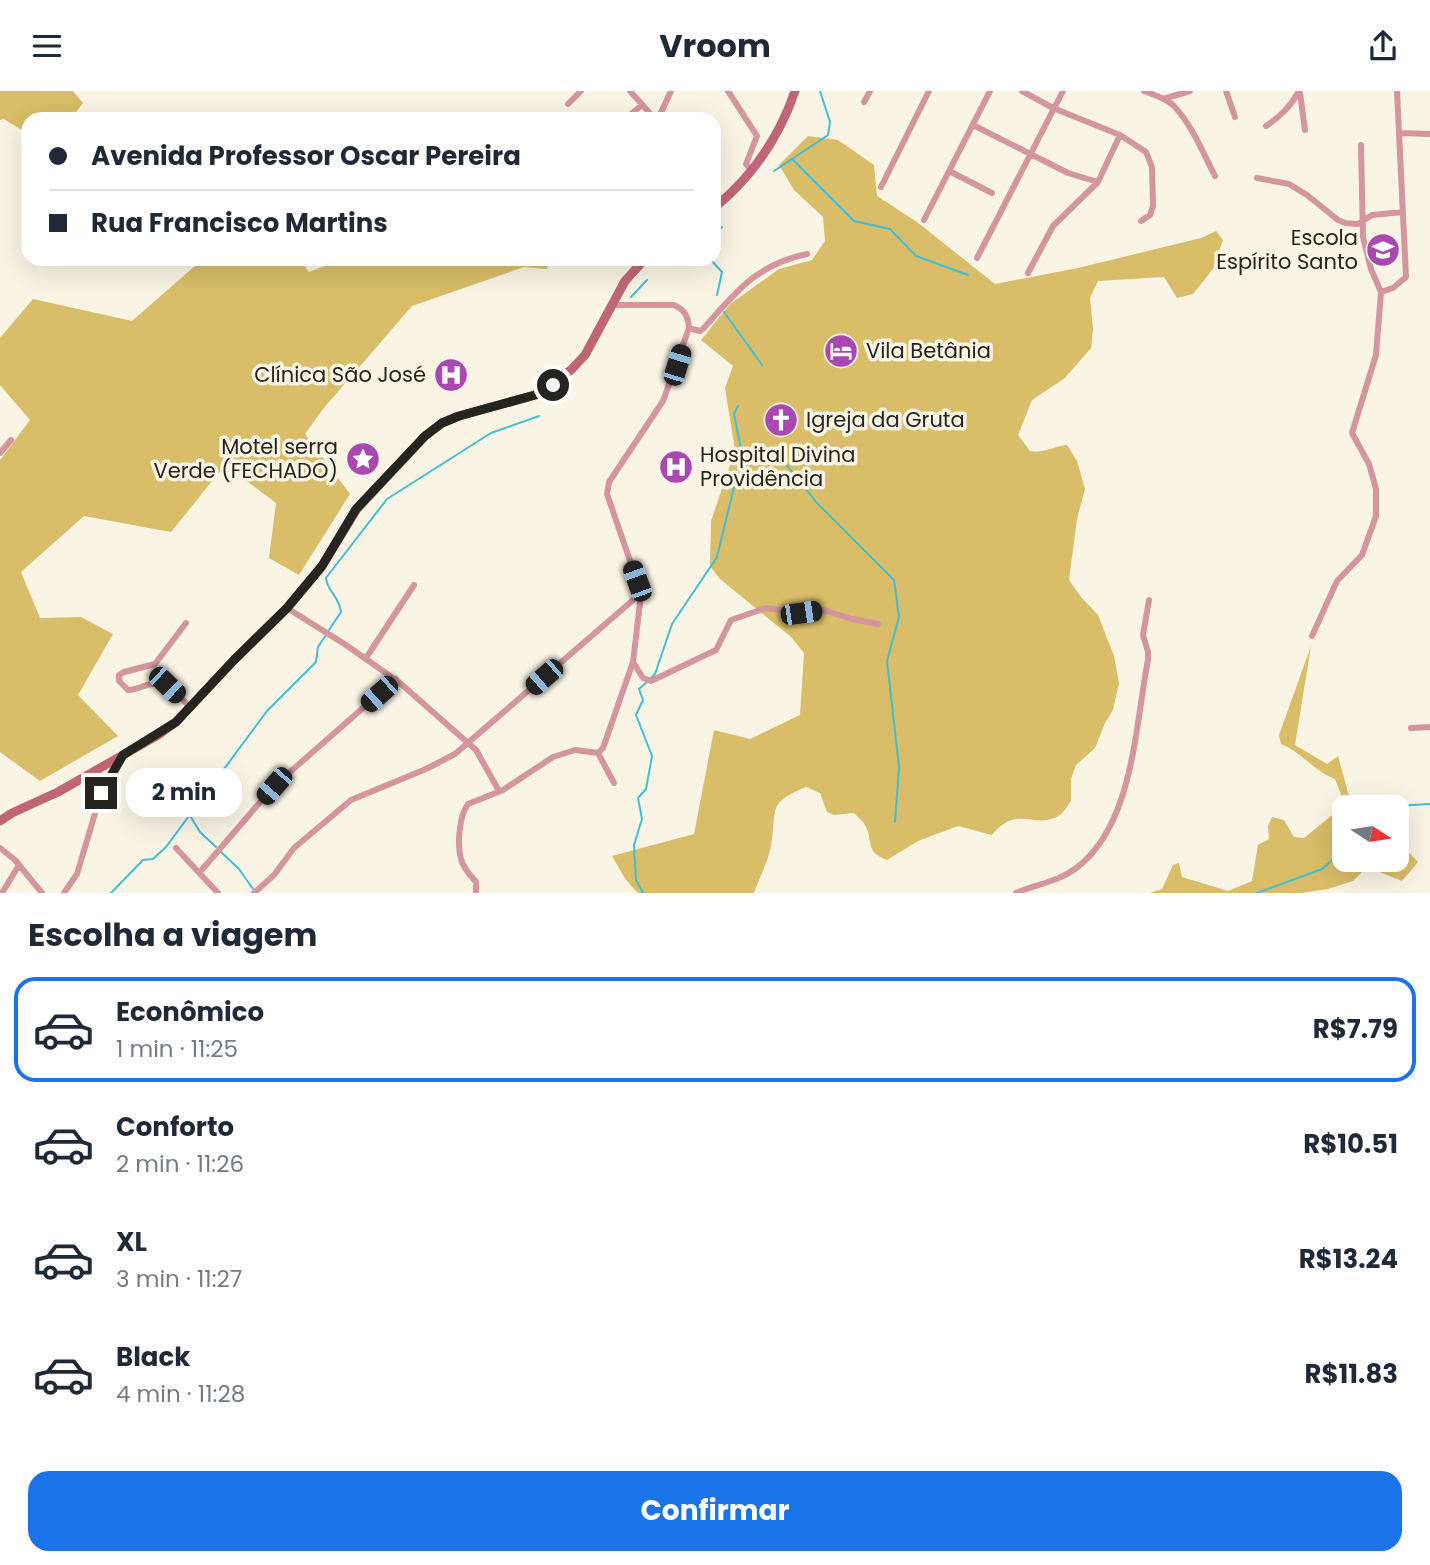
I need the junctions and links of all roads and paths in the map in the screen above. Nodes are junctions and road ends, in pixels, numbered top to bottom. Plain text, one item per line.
1 (581, 91) edge
2 (630, 91) edge
3 (671, 91) edge
4 (728, 91) edge
5 (795, 91) edge
6 (870, 91) edge
7 (929, 91) edge
8 (990, 91) edge
9 (1021, 91) edge
10 (1063, 91) edge
11 (1143, 91) edge
12 (1190, 91) edge
13 (1226, 91) edge
14 (1299, 91) edge
15 (1397, 91) edge
16 (1163, 99) junction
17 (864, 102) dead end
18 (568, 104) dead end
19 (642, 105) junction
20 (1053, 107) junction
21 (634, 112) edge
22 (649, 112) edge
23 (660, 112) edge
24 (1235, 117) dead end
25 (973, 125) junction
26 (1266, 126) dead end
27 (1305, 130) dead end
28 (1399, 133) junction
29 (1430, 134) edge
30 (1120, 135) junction
31 (1361, 145) dead end
32 (1030, 154) junction
33 (752, 171) junction
34 (949, 171) junction
35 (1215, 176) dead end
36 (1257, 178) dead end
37 (1098, 182) junction
38 (881, 187) dead end
39 (992, 193) dead end
40 (721, 202) edge
41 (1403, 212) junction
42 (1364, 219) junction
43 (924, 221) dead end
44 (1141, 221) dead end
45 (807, 254) dead end
46 (977, 258) dead end
47 (639, 266) edge
48 (1028, 273) dead end
49 (1381, 292) junction
50 (612, 305) junction
51 (689, 328) junction
52 (11, 440) dead end
53 (0, 453) edge
54 (414, 586) dead end
55 (640, 594) junction
56 (1149, 600) dead end
57 (287, 608) junction
58 (186, 623) dead end
59 (878, 624) dead end
60 (1312, 636) dead end
61 (366, 658) junction
62 (633, 661) junction
63 (396, 679) junction
64 (191, 708) junction
65 (1411, 727) dead end
66 (1430, 727) edge
67 (468, 744) junction
68 (598, 753) junction
69 (123, 755) junction
70 (614, 783) dead end
71 (499, 791) junction
72 (0, 821) edge
73 (0, 848) edge
74 (176, 848) dead end
75 (19, 865) junction
76 (200, 871) junction
77 (2, 893) edge
78 (42, 893) edge
79 (64, 893) edge
80 (218, 893) edge
81 (254, 893) edge
82 (476, 893) edge
83 (1016, 893) edge

1 - 18 street
2 - 19 street
3 - 23 street
4 - 33 street
5 - 33 main road
6 - 17 street
7 - 38 street
8 - 25 street
9 - 20 street
10 - 20 street
11 - 16 street
12 - 16 street
13 - 24 street
14 - 26 street
14 - 27 street
15 - 28 street
16 - 35 street
19 - 21 street
19 - 22 street
20 - 30 street
20 - 32 street
25 - 32 street
25 - 34 street
28 - 29 street
28 - 41 street
30 - 37 street
30 - 44 street
31 - 42 street
32 - 37 street
32 - 46 street
33 - 40 main road
34 - 39 street
34 - 43 street
36 - 42 street
37 - 48 street
41 - 42 street
41 - 49 street
42 - 49 street
45 - 51 street
47 - 50 main road
49 - 60 street
50 - 51 street
50 - 57 main road
51 - 55 street
52 - 53 street
54 - 61 street
55 - 62 street
55 - 67 street
56 - 83 street
57 - 61 street
57 - 64 main road
58 - 64 street
59 - 62 street
61 - 63 street
62 - 68 street
63 - 67 street
63 - 76 street
64 - 69 main road
65 - 66 street
67 - 71 street
67 - 81 street
68 - 70 street
68 - 71 street
69 - 72 main road
69 - 79 street
71 - 82 street
73 - 75 street
74 - 76 street
75 - 77 street
75 - 78 street
76 - 80 street

